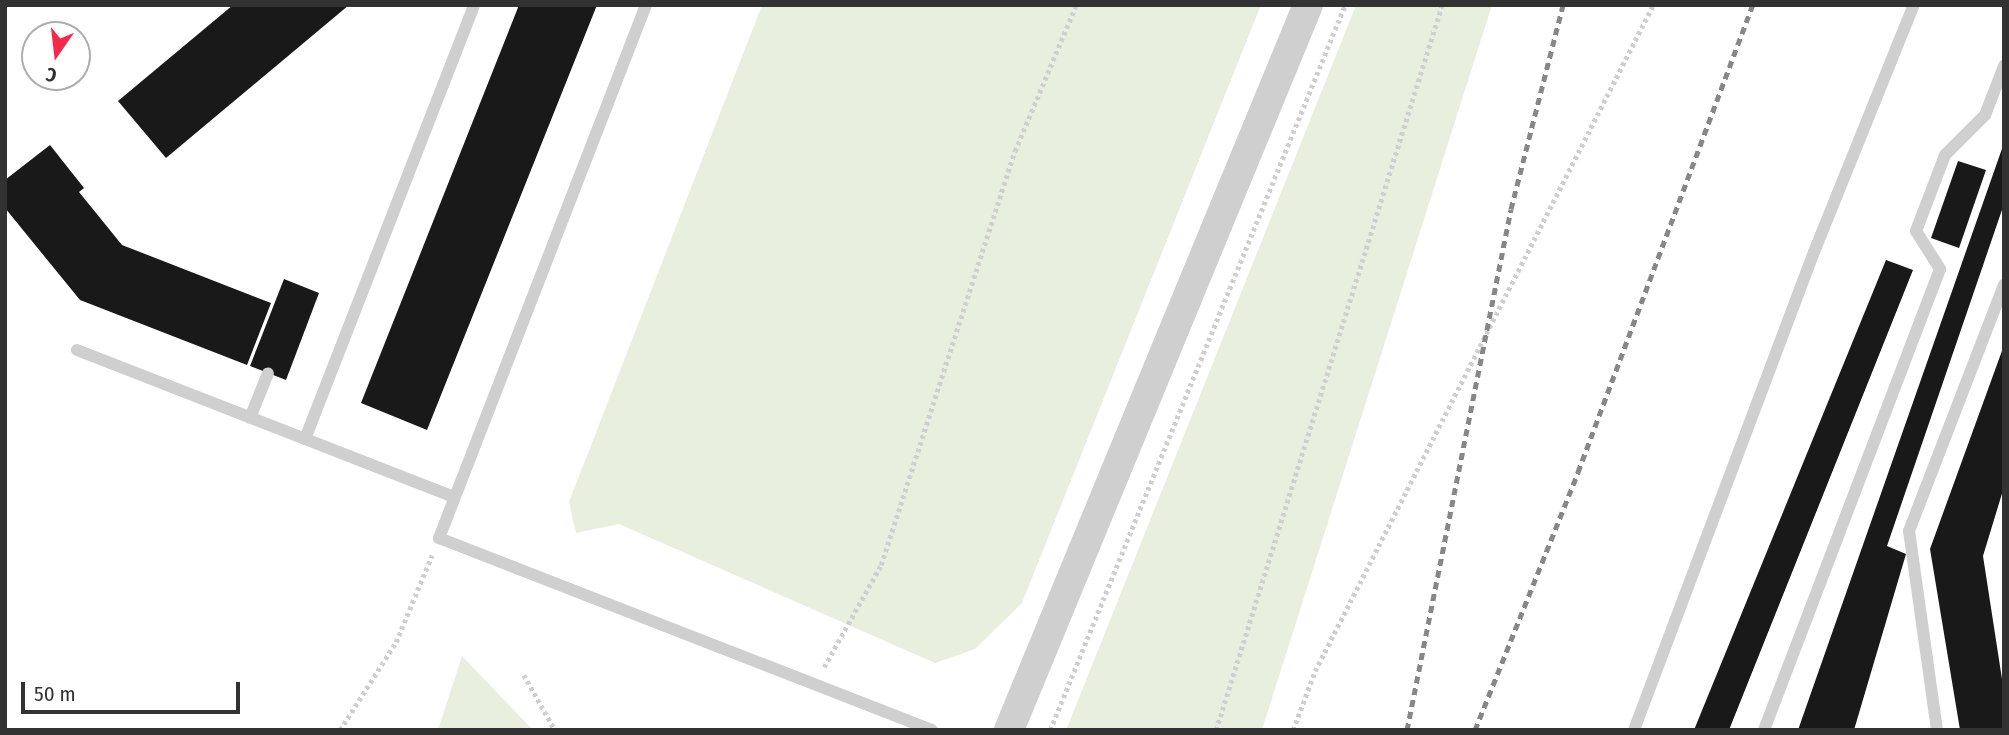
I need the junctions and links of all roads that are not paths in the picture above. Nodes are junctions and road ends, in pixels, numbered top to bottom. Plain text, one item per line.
1 (474, 5) edge
2 (646, 5) edge
3 (1308, 5) edge
4 (1914, 5) edge
5 (2004, 66) edge
6 (2004, 285) edge
7 (77, 351) dead end
8 (268, 373) dead end
9 (250, 418) junction
10 (305, 439) junction
11 (454, 497) junction
12 (932, 730) edge
13 (1009, 730) edge
14 (1634, 730) edge
15 (1764, 730) edge
16 (1937, 730) edge

1 - 10 lane
2 - 11 lane
3 - 13 street
4 - 14 lane
5 - 15 lane
6 - 16 lane
7 - 9 lane
8 - 9 lane
9 - 10 lane
10 - 11 lane
11 - 12 lane

